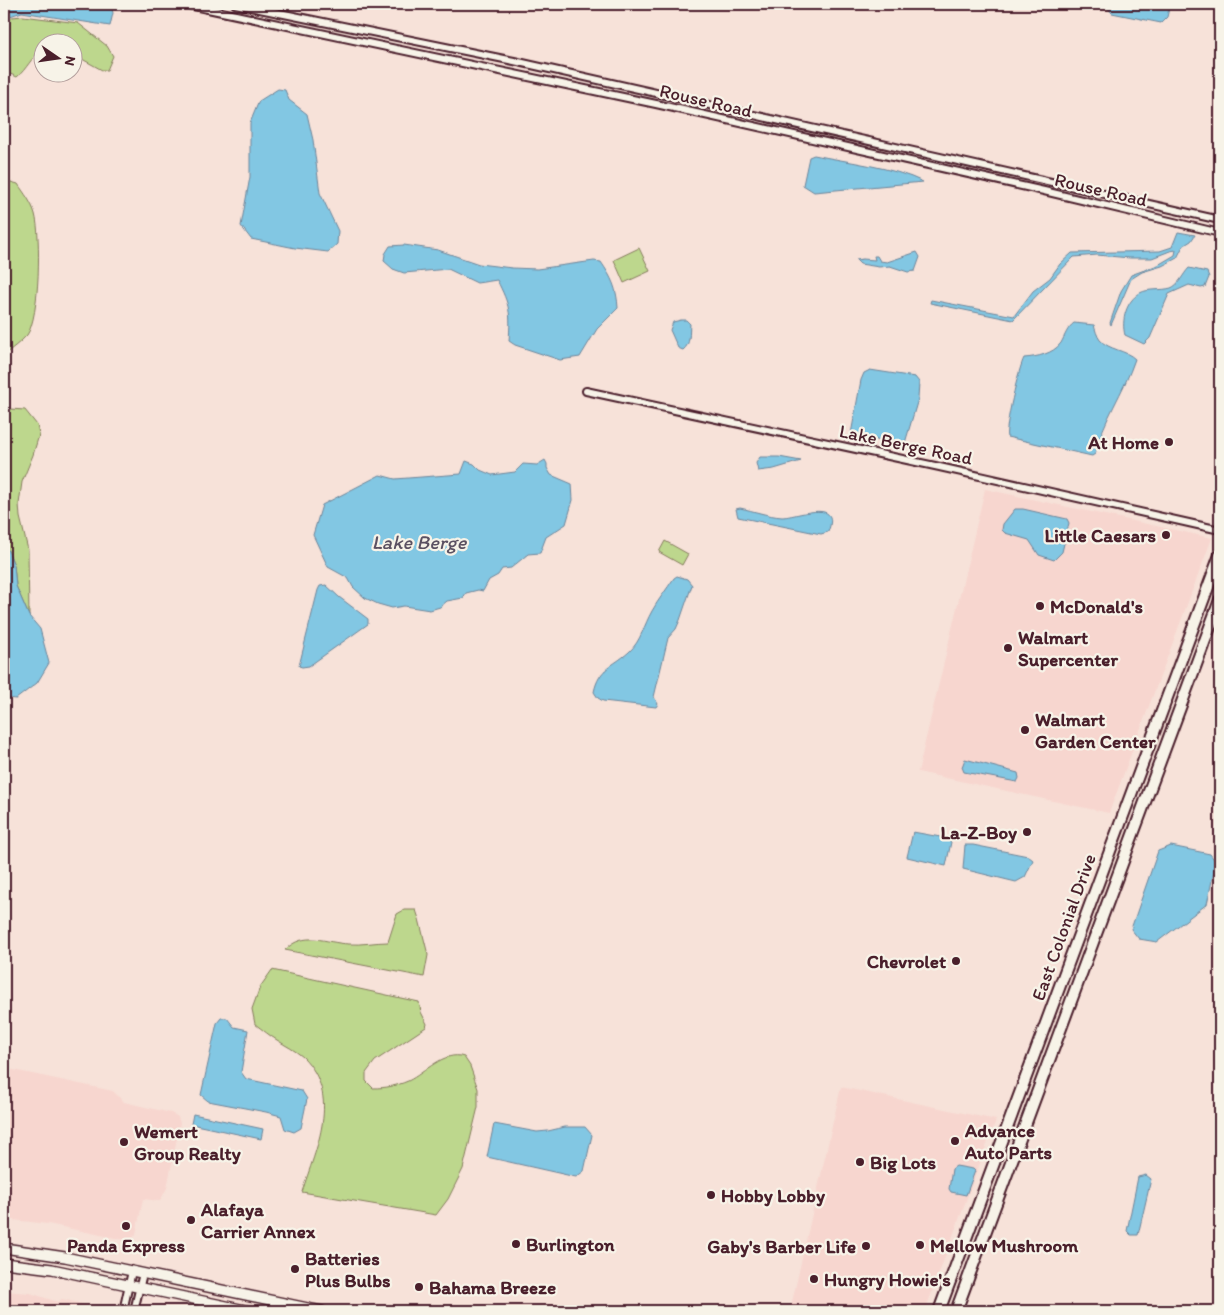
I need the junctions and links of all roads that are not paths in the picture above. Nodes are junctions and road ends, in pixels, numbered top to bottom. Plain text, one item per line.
1 (184, 4) edge
2 (235, 4) edge
3 (1044, 191) junction
4 (1104, 195) junction
5 (1220, 220) edge
6 (1220, 233) edge
7 (586, 391) dead end
8 (1220, 530) edge
9 (1220, 555) edge
10 (1220, 600) edge
11 (1156, 729) junction
12 (1161, 759) junction
13 (1120, 824) junction
14 (1129, 846) junction
15 (1067, 966) junction
16 (1075, 991) junction
17 (4, 1248) edge
18 (4, 1263) edge
19 (132, 1271) junction
20 (143, 1273) junction
21 (129, 1285) junction
22 (139, 1288) junction
23 (124, 1311) edge
24 (134, 1311) edge
25 (250, 1311) edge
26 (322, 1311) edge
27 (939, 1311) edge
28 (956, 1311) edge

1 - 3 street, Rouse Road
2 - 4 street, Rouse Road
3 - 4 street
3 - 6 street, Rouse Road
4 - 5 street, Rouse Road
7 - 8 street, Lake Berge Road
9 - 11 highway, East Colonial Drive
10 - 12 highway, East Colonial Drive
11 - 12 highway
11 - 13 highway, East Colonial Drive
12 - 14 highway, East Colonial Drive
13 - 14 highway
13 - 15 highway, East Colonial Drive
14 - 16 highway, East Colonial Drive
15 - 16 highway
15 - 27 highway, East Colonial Drive
16 - 28 highway, East Colonial Drive
17 - 19 main road
18 - 21 main road
19 - 20 main road
19 - 21 street
20 - 22 street
20 - 26 main road
21 - 22 main road
21 - 23 street
22 - 24 street
22 - 25 main road

